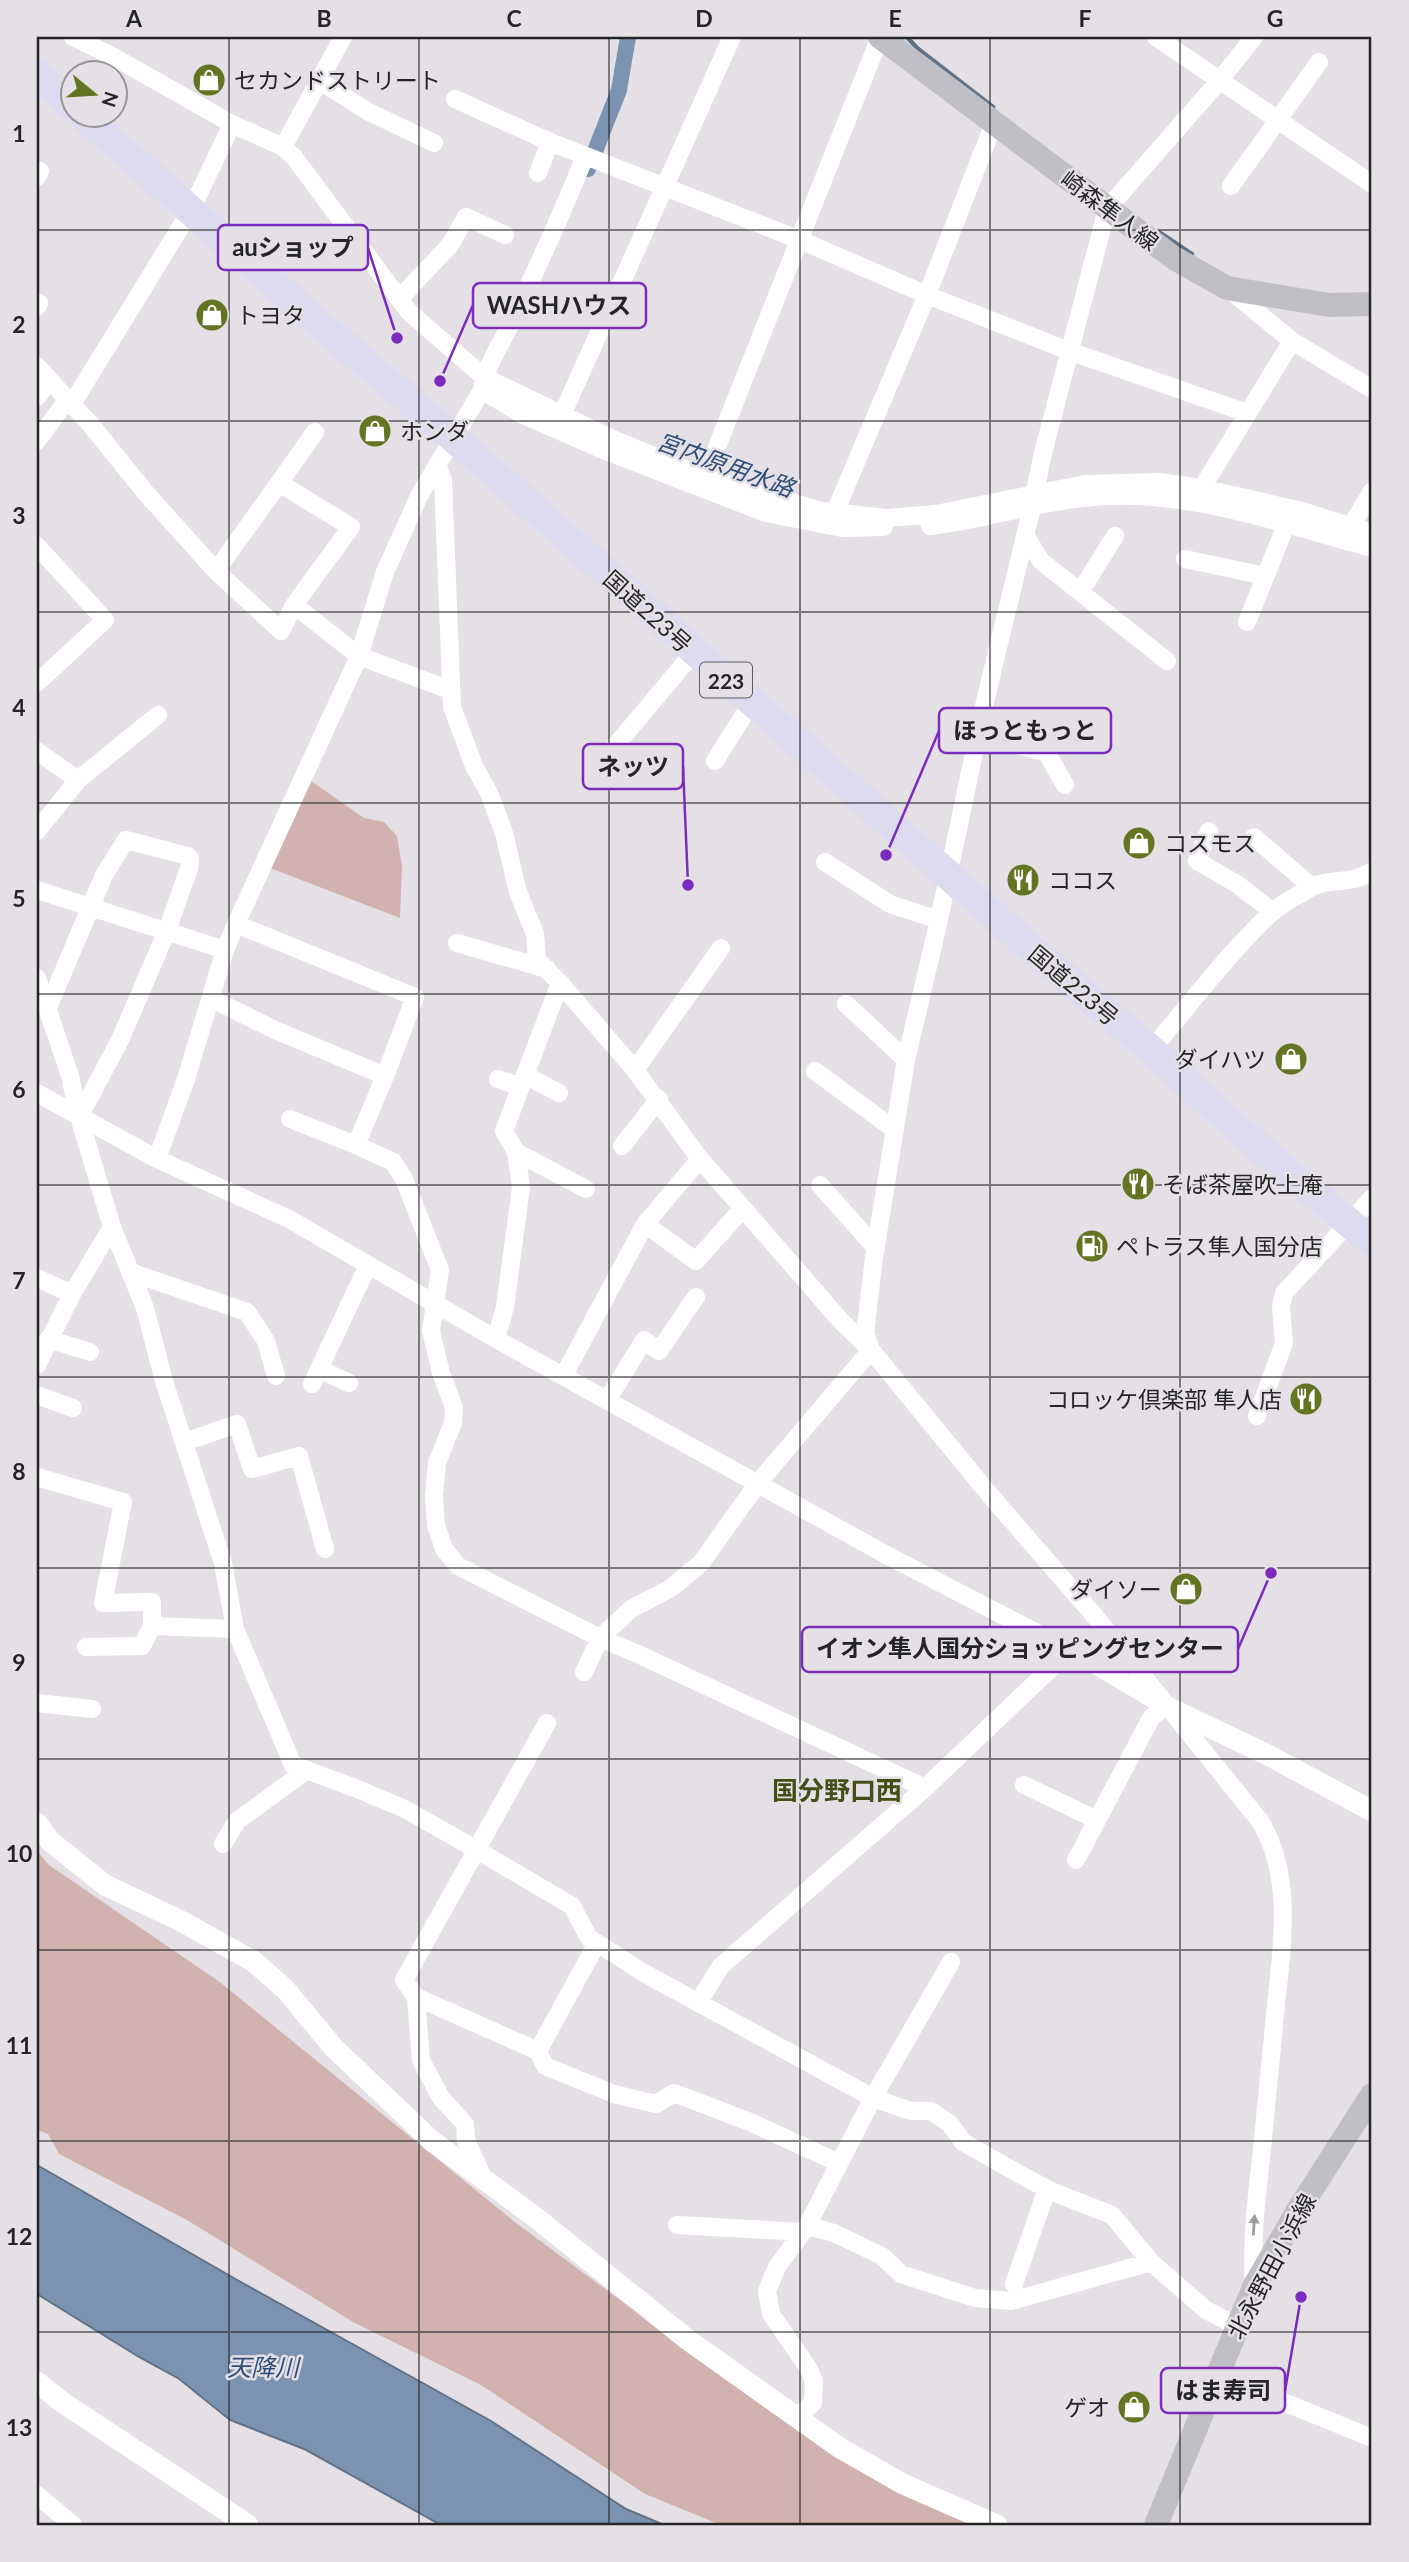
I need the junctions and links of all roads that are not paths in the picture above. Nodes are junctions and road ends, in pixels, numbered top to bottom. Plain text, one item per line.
1 (73, 37) edge
2 (342, 37) edge
3 (732, 37) edge
4 (880, 37) edge
5 (1156, 37) edge
6 (1253, 37) edge
7 (1319, 62) dead end
8 (37, 74) edge
9 (318, 80) junction
10 (1220, 80) junction
11 (60, 95) edge
12 (455, 99) dead end
13 (1277, 120) junction
14 (994, 123) junction
15 (232, 124) junction
16 (100, 130) edge
17 (434, 142) dead end
18 (550, 142) junction
19 (283, 146) junction
20 (586, 156) junction
21 (538, 173) dead end
22 (1372, 184) edge
23 (665, 186) junction
24 (1231, 186) dead end
25 (1107, 209) junction
26 (191, 210) junction
27 (505, 236) dead end
28 (800, 240) junction
29 (1227, 288) junction
30 (928, 295) junction
31 (399, 299) junction
32 (1372, 303) edge
33 (1292, 341) junction
34 (1069, 351) junction
35 (37, 366) edge
36 (49, 382) junction
37 (483, 384) junction
38 (1372, 389) edge
39 (37, 397) edge
40 (70, 402) junction
41 (1247, 413) junction
42 (559, 423) junction
43 (316, 432) dead end
44 (454, 438) junction
45 (37, 441) edge
46 (437, 465) junction
47 (705, 477) junction
48 (279, 483) junction
49 (1202, 488) junction
50 (1372, 491) edge
51 (1033, 501) junction
52 (835, 512) junction
53 (1286, 525) junction
54 (1351, 526) junction
55 (1372, 533) edge
56 (1025, 535) junction
57 (1115, 536) dead end
58 (37, 546) edge
59 (1372, 548) edge
60 (1185, 559) dead end
61 (216, 571) junction
62 (1265, 576) junction
63 (1080, 592) junction
64 (295, 606) junction
65 (1247, 622) dead end
66 (694, 652) junction
67 (359, 656) junction
68 (1167, 661) dead end
69 (37, 683) edge
70 (450, 690) junction
71 (752, 702) junction
72 (158, 715) dead end
73 (978, 736) junction
74 (37, 751) edge
75 (611, 751) dead end
76 (715, 761) dead end
77 (78, 780) junction
78 (1065, 785) dead end
79 (37, 831) edge
80 (1209, 831) dead end
81 (1254, 837) dead end
82 (825, 862) dead end
83 (1372, 871) edge
84 (948, 874) junction
85 (1312, 887) junction
86 (37, 890) edge
87 (90, 908) junction
88 (1273, 912) junction
89 (939, 920) junction
90 (236, 924) junction
91 (166, 933) junction
92 (457, 943) dead end
93 (721, 948) dead end
94 (225, 950) junction
95 (547, 970) junction
96 (37, 978) edge
97 (560, 984) junction
98 (212, 999) junction
99 (846, 1004) dead end
100 (48, 1007) junction
101 (1151, 1050) junction
102 (906, 1060) junction
103 (635, 1070) junction
104 (815, 1071) dead end
105 (385, 1076) junction
106 (498, 1079) dead end
107 (522, 1081) junction
108 (37, 1093) edge
109 (559, 1093) dead end
110 (659, 1099) junction
111 (79, 1117) junction
112 (290, 1119) dead end
113 (895, 1130) junction
114 (356, 1146) junction
115 (622, 1146) dead end
116 (516, 1152) junction
117 (157, 1159) junction
118 (700, 1159) junction
119 (820, 1185) dead end
120 (586, 1189) dead end
121 (1372, 1198) edge
122 (744, 1209) junction
123 (1350, 1222) junction
124 (645, 1224) junction
125 (112, 1227) junction
126 (1372, 1242) edge
127 (876, 1248) junction
128 (368, 1265) junction
129 (130, 1272) junction
130 (37, 1278) edge
131 (72, 1294) junction
132 (696, 1297) dead end
133 (434, 1303) junction
134 (496, 1339) junction
135 (43, 1343) edge
136 (871, 1350) junction
137 (90, 1352) dead end
138 (37, 1366) edge
139 (564, 1375) junction
140 (276, 1376) dead end
141 (349, 1383) dead end
142 (37, 1395) edge
143 (608, 1399) junction
144 (74, 1408) dead end
145 (1257, 1416) dead end
146 (184, 1443) junction
147 (37, 1477) edge
148 (758, 1483) junction
149 (325, 1549) dead end
150 (152, 1626) junction
151 (234, 1629) junction
152 (600, 1638) junction
153 (86, 1647) dead end
154 (1070, 1650) junction
155 (584, 1672) dead end
156 (37, 1703) edge
157 (1165, 1706) junction
158 (92, 1709) dead end
159 (547, 1723) dead end
160 (307, 1769) junction
161 (1024, 1785) dead end
162 (925, 1788) junction
163 (1372, 1811) edge
164 (1097, 1820) junction
165 (37, 1824) edge
166 (223, 1844) dead end
167 (477, 1850) junction
168 (1076, 1860) dead end
169 (597, 1943) junction
170 (951, 1962) dead end
171 (416, 1997) junction
172 (698, 2003) junction
173 (538, 2051) junction
174 (1372, 2095) edge
175 (873, 2098) junction
176 (839, 2163) junction
177 (484, 2180) junction
178 (1047, 2189) junction
179 (677, 2225) dead end
180 (805, 2229) junction
181 (1151, 2262) junction
182 (1014, 2284) dead end
183 (1254, 2287) junction
184 (1237, 2326) junction
185 (1217, 2375) junction
186 (37, 2382) edge
187 (797, 2417) junction
188 (1372, 2438) edge
189 (37, 2495) edge
190 (72, 2525) edge
191 (248, 2525) edge
192 (997, 2525) edge
193 (1156, 2525) edge

1 - 15 street
2 - 9 street
3 - 23 street
4 - 14 main road, 崎森隼人線
4 - 28 street
5 - 10 street
6 - 10 street
7 - 13 street
8 - 11 highway
9 - 17 street
9 - 19 street
10 - 13 street
10 - 25 street
12 - 18 street
13 - 22 street
13 - 24 street
14 - 25 main road, 崎森隼人線
14 - 30 street
15 - 19 street
15 - 26 street
16 - 26 highway, 国道223号 / 223
18 - 20 street
18 - 21 street
19 - 31 street
20 - 23 street
20 - 37 street
23 - 28 street
23 - 42 street
25 - 29 main road, 崎森隼人線
25 - 34 street
26 - 40 street
26 - 44 highway, 国道223号 / 223
27 - 31 street
28 - 30 street
28 - 47 street
29 - 32 main road, 崎森隼人線
29 - 33 street
30 - 34 street
30 - 52 street
31 - 37 street
33 - 38 street
33 - 41 street
34 - 41 street
34 - 51 street
35 - 36 street
36 - 39 street
36 - 40 street
37 - 42 street
37 - 44 street
40 - 45 street
40 - 61 street
41 - 49 street
42 - 47 street
42 - 51 street
43 - 48 street
44 - 46 street
44 - 66 highway, 国道223号 / 223
46 - 67 street
46 - 70 street
47 - 52 street
48 - 61 street
48 - 64 street
49 - 51 street
49 - 54 street
50 - 54 street
51 - 52 street
51 - 53 street
51 - 56 street
53 - 59 street
53 - 62 street
54 - 55 street
56 - 63 street
56 - 73 street
57 - 63 street
58 - 69 street
60 - 62 street
61 - 64 street
62 - 65 street
63 - 68 street
64 - 67 street
66 - 71 highway, 国道223号 / 223
66 - 75 street
67 - 70 street
67 - 90 street
70 - 95 street
71 - 76 street
71 - 84 highway, 国道223号 / 223
72 - 77 street
73 - 78 street
73 - 84 street
74 - 77 street
77 - 79 street
80 - 88 street
81 - 85 street
82 - 89 street
83 - 85 street
84 - 89 street
84 - 101 highway, 国道223号 / 223
85 - 88 street
86 - 87 street
87 - 91 street
87 - 91 street
87 - 100 street
88 - 101 street
89 - 102 street
90 - 94 street
90 - 105 street
91 - 94 street
91 - 111 street
92 - 95 street
93 - 103 street
94 - 98 street
95 - 97 street
96 - 100 street
97 - 103 street
97 - 107 street
98 - 105 street
98 - 117 street
99 - 102 street
100 - 111 street
101 - 123 highway, 国道223号 / 223
102 - 113 street
103 - 110 street
104 - 113 street
105 - 114 street
106 - 107 street
107 - 109 street
107 - 116 street
108 - 111 street
110 - 115 street
110 - 118 street
111 - 117 street
111 - 125 street
112 - 114 street
113 - 127 street
114 - 133 street
116 - 120 street
116 - 134 street
117 - 128 street
118 - 122 street
118 - 124 street
119 - 127 street
121 - 123 street
122 - 124 street
122 - 136 street
123 - 126 highway, 国道223号 / 223
123 - 145 street
124 - 139 street
125 - 129 street
125 - 131 street
127 - 136 street
128 - 133 street
128 - 141 street
129 - 140 street
129 - 146 street
130 - 131 street
131 - 135 street
132 - 143 street
133 - 134 street
133 - 152 street
134 - 139 street
135 - 137 street
135 - 138 street
136 - 148 street
136 - 157 street
139 - 143 street
142 - 144 street
143 - 148 street
146 - 149 street
146 - 151 street
147 - 150 street
148 - 152 street
148 - 154 street
150 - 151 street
150 - 153 street
151 - 160 street
152 - 155 street
152 - 162 street
154 - 157 street
154 - 162 street
156 - 158 street
157 - 163 street
157 - 164 street
183 -> 157 street
159 - 167 street
160 - 166 street
160 - 167 street
161 - 164 street
162 - 172 street
164 - 168 street
165 - 177 street
167 - 169 street
167 - 171 street
169 - 172 street
169 - 173 street
170 - 175 street
171 - 173 street
171 - 177 street
172 - 175 street
173 - 176 street
174 - 183 main road, 北永野田小浜線
175 - 176 street
175 - 178 street
176 - 180 street
177 - 187 street
178 - 181 street
178 - 182 street
179 - 180 street
180 - 181 street
180 - 187 street
181 - 184 street
183 - 184 main road, 北永野田小浜線
184 - 185 main road, 北永野田小浜線
185 - 188 street
185 - 193 main road, 北永野田小浜線
186 - 191 street
187 - 192 street
189 - 190 street

